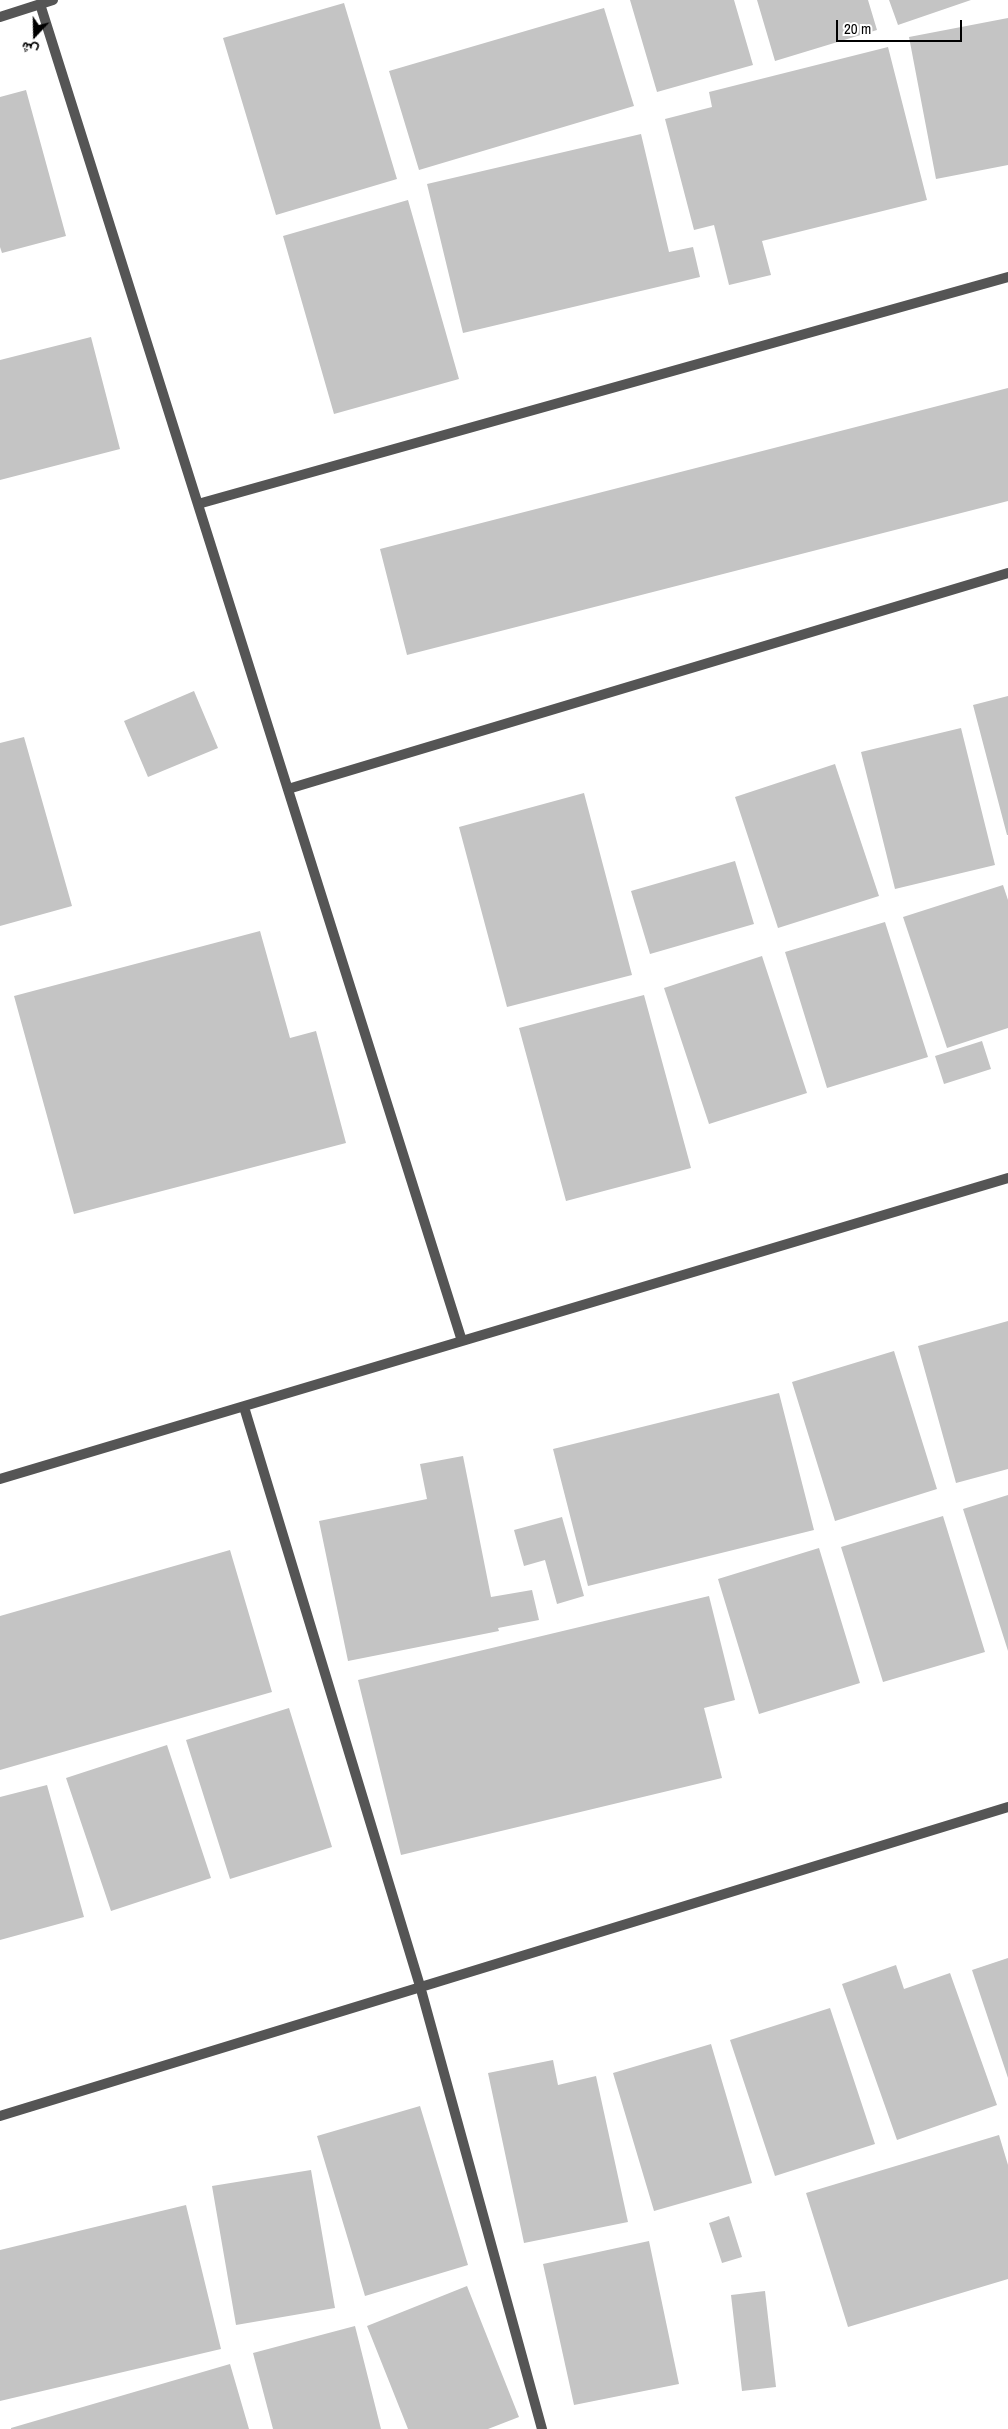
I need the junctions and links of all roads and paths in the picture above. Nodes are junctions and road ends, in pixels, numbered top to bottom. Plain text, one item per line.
1 (53, 0) edge
2 (40, 4) junction
3 (0, 17) edge
4 (1008, 277) edge
5 (198, 504) junction
6 (1008, 573) edge
7 (288, 789) junction
8 (1008, 1178) edge
9 (462, 1341) junction
10 (244, 1407) junction
11 (0, 1480) edge
12 (1008, 1807) edge
13 (420, 1986) junction
14 (0, 2116) edge
15 (542, 2429) edge

1 - 2 street
2 - 3 street
2 - 5 street
4 - 5 street
5 - 7 street
6 - 7 street
7 - 9 street
8 - 9 street
9 - 10 street
10 - 11 street
10 - 13 street
12 - 13 street
13 - 14 street
13 - 15 street

